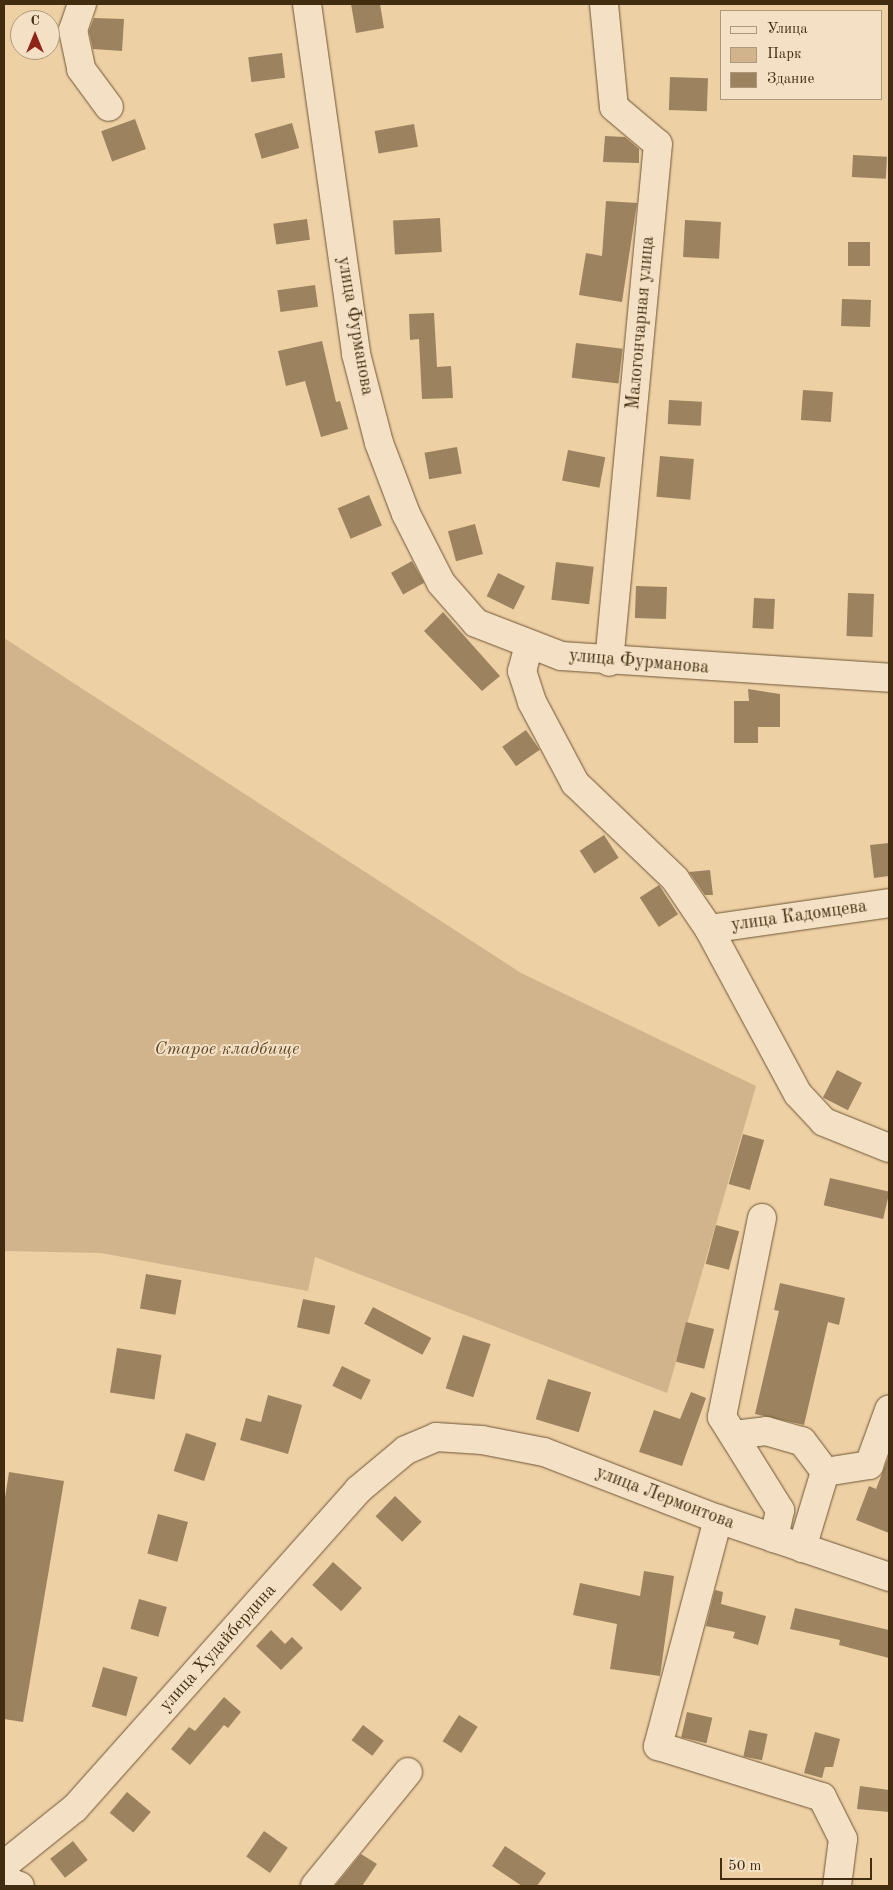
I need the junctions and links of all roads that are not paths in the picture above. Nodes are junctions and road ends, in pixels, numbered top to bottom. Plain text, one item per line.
1 (82, 4) edge
2 (307, 4) edge
3 (604, 4) edge
4 (109, 107) dead end
5 (528, 645) junction
6 (609, 662) junction
7 (889, 678) edge
8 (889, 903) edge
9 (709, 929) junction
10 (889, 1148) edge
11 (762, 1218) dead end
12 (889, 1410) edge
13 (734, 1436) junction
14 (436, 1437) joint
15 (824, 1472) junction
16 (718, 1519) junction
17 (774, 1538) junction
18 (802, 1548) junction
19 (889, 1577) edge
20 (408, 1772) dead end
21 (4, 1866) edge
22 (4, 1880) edge
23 (20, 1886) edge
24 (315, 1886) edge
25 (837, 1886) edge

1 - 4 street
2 - 5 street, улица Фурманова
3 - 6 street, Малогончарная улица
5 - 6 street, улица Фурманова
5 - 9 street
6 - 7 street, улица Фурманова
8 - 9 street, улица Кадомцева
9 - 10 street
11 - 13 street
12 - 15 street
13 - 15 street
13 - 17 street
14 - 16 street, улица Лермонтова
14 - 21 street, улица Худайбердина
15 - 18 street
16 - 17 street, улица Лермонтова
16 - 25 street
17 - 18 street, улица Лермонтова
18 - 19 street, улица Лермонтова
20 - 24 street
22 - 23 street

